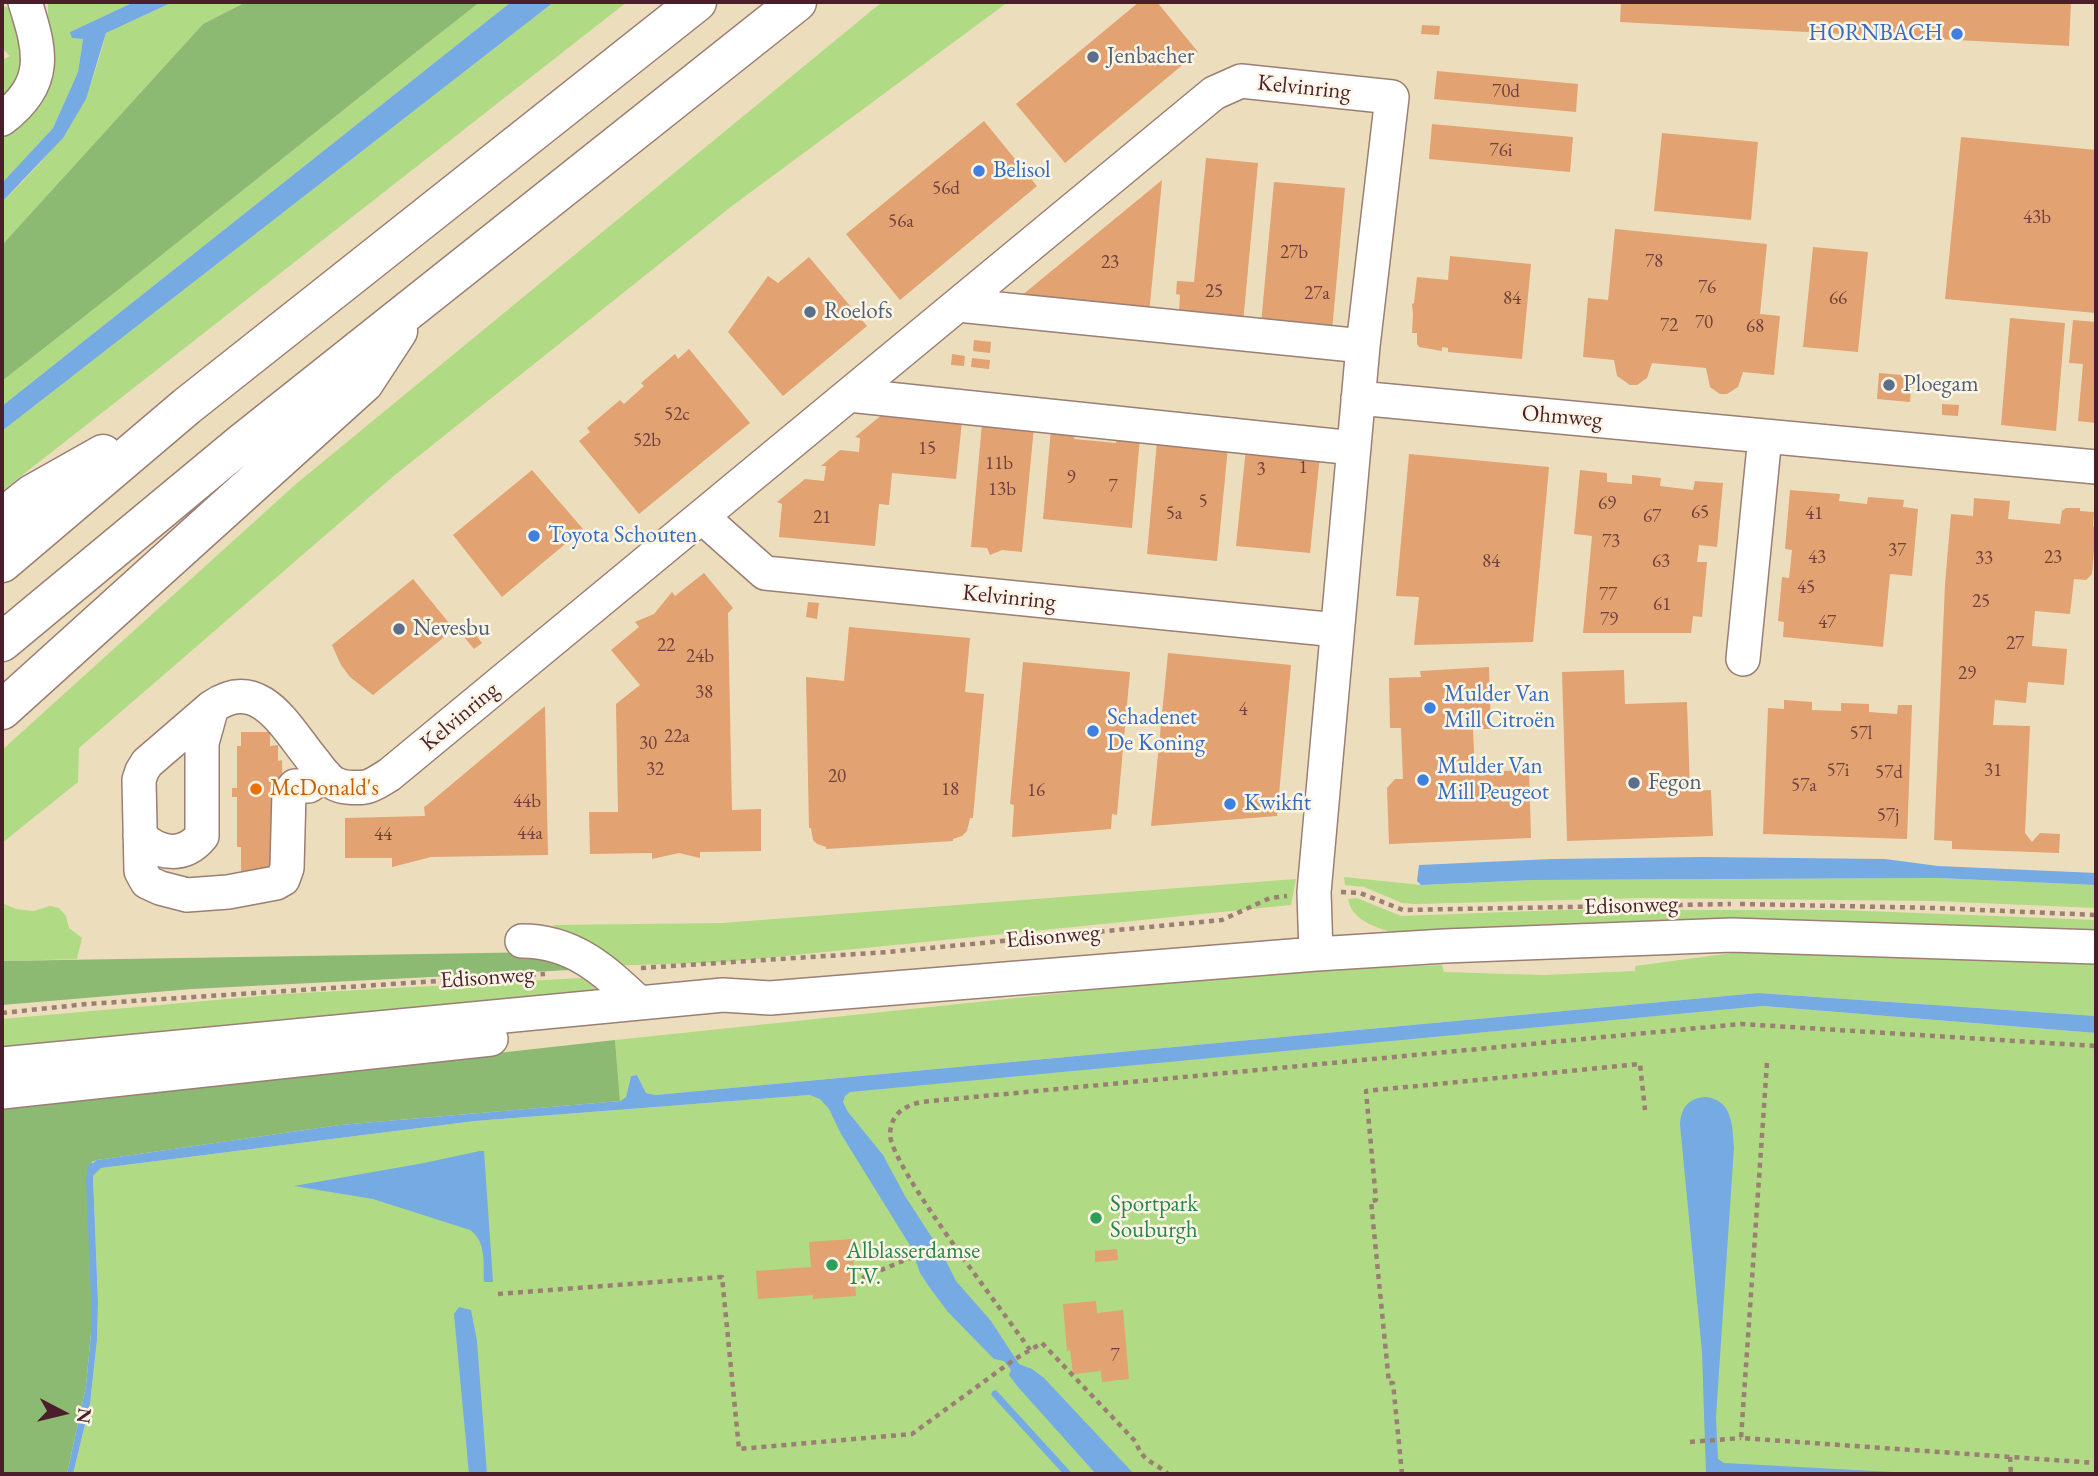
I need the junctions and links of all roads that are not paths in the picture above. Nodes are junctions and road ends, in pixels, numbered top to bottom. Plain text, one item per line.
1 (24, 2) edge
2 (697, 2) edge
3 (797, 2) edge
4 (2, 119) edge
5 (416, 303) junction
6 (958, 305) junction
7 (1363, 346) junction
8 (849, 395) junction
9 (1358, 398) junction
10 (187, 406) junction
11 (1765, 436) junction
12 (1354, 448) junction
13 (2096, 467) edge
14 (702, 517) junction
15 (2, 518) edge
16 (2, 562) edge
17 (1337, 630) junction
18 (2, 642) edge
19 (1743, 659) dead end
20 (212, 707) junction
21 (2, 710) edge
22 (325, 775) junction
23 (140, 836) junction
24 (522, 941) dead end
25 (2096, 947) edge
26 (1316, 954) junction
27 (770, 998) junction
28 (639, 1003) junction
29 (2, 1064) edge
30 (2, 1092) edge

1 - 4 street
2 - 10 highway
3 - 5 highway
5 - 18 highway
5 - 21 highway
6 - 7 street
6 - 7 street, Kelvinring
6 - 8 street, Kelvinring
7 - 9 street, Kelvinring
8 - 12 street
8 - 14 street, Kelvinring
9 - 11 street, Ohmweg
9 - 12 street, Kelvinring
10 - 15 highway
10 - 16 highway
11 - 13 street, Ohmweg
11 - 19 street
12 - 17 street, Kelvinring
14 - 17 street, Kelvinring
14 - 22 street, Kelvinring
17 - 26 street, Kelvinring
20 - 22 street, Kelvinring
20 - 23 street
20 - 23 street
22 - 23 street
24 - 28 street
25 - 26 street, Edisonweg
26 - 27 street, Edisonweg
27 - 28 street, Edisonweg
27 - 30 street, Edisonweg
28 - 29 street, Edisonweg

